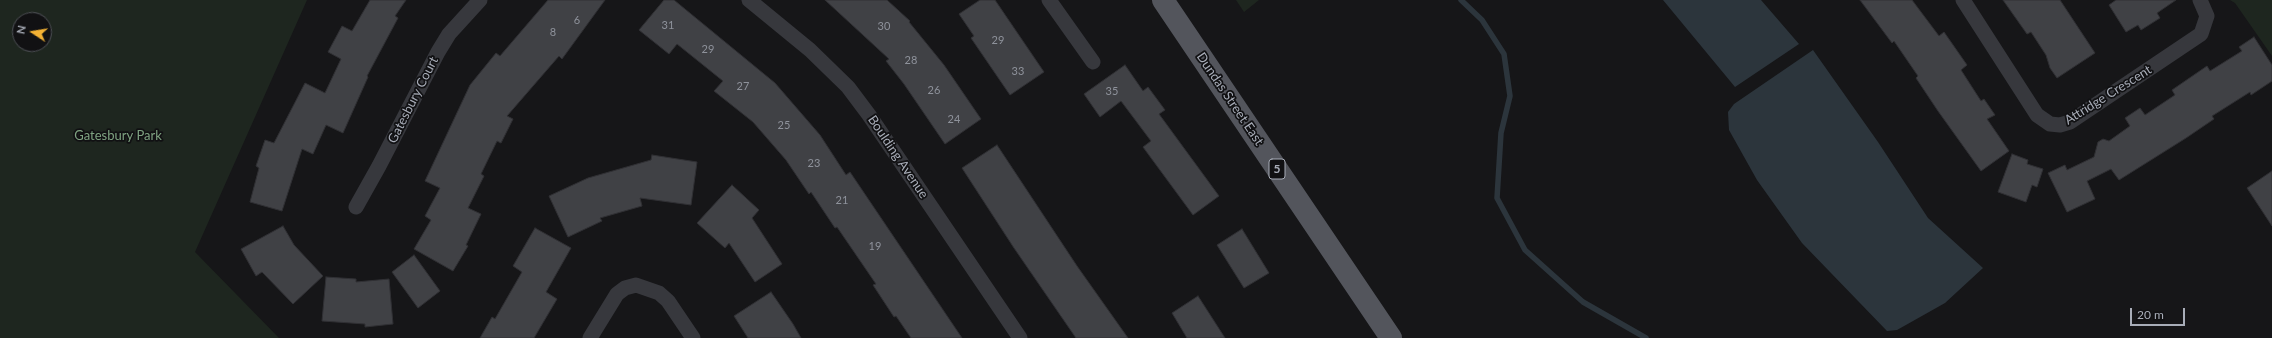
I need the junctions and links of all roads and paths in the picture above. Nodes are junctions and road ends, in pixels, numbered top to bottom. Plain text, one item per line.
1 (480, 0) edge
2 (749, 0) edge
3 (1049, 0) edge
4 (1163, 0) edge
5 (1963, 0) edge
6 (2200, 0) edge
7 (1093, 62) dead end
8 (356, 207) dead end
9 (590, 338) edge
10 (694, 338) edge
11 (1020, 338) edge
12 (1390, 338) edge

1 - 8 street, Gatesbury Court
2 - 11 street, Boulding Avenue
3 - 7 street
4 - 12 main road, Dundas Street East / 5
5 - 6 street, Attridge Crescent
9 - 10 street

